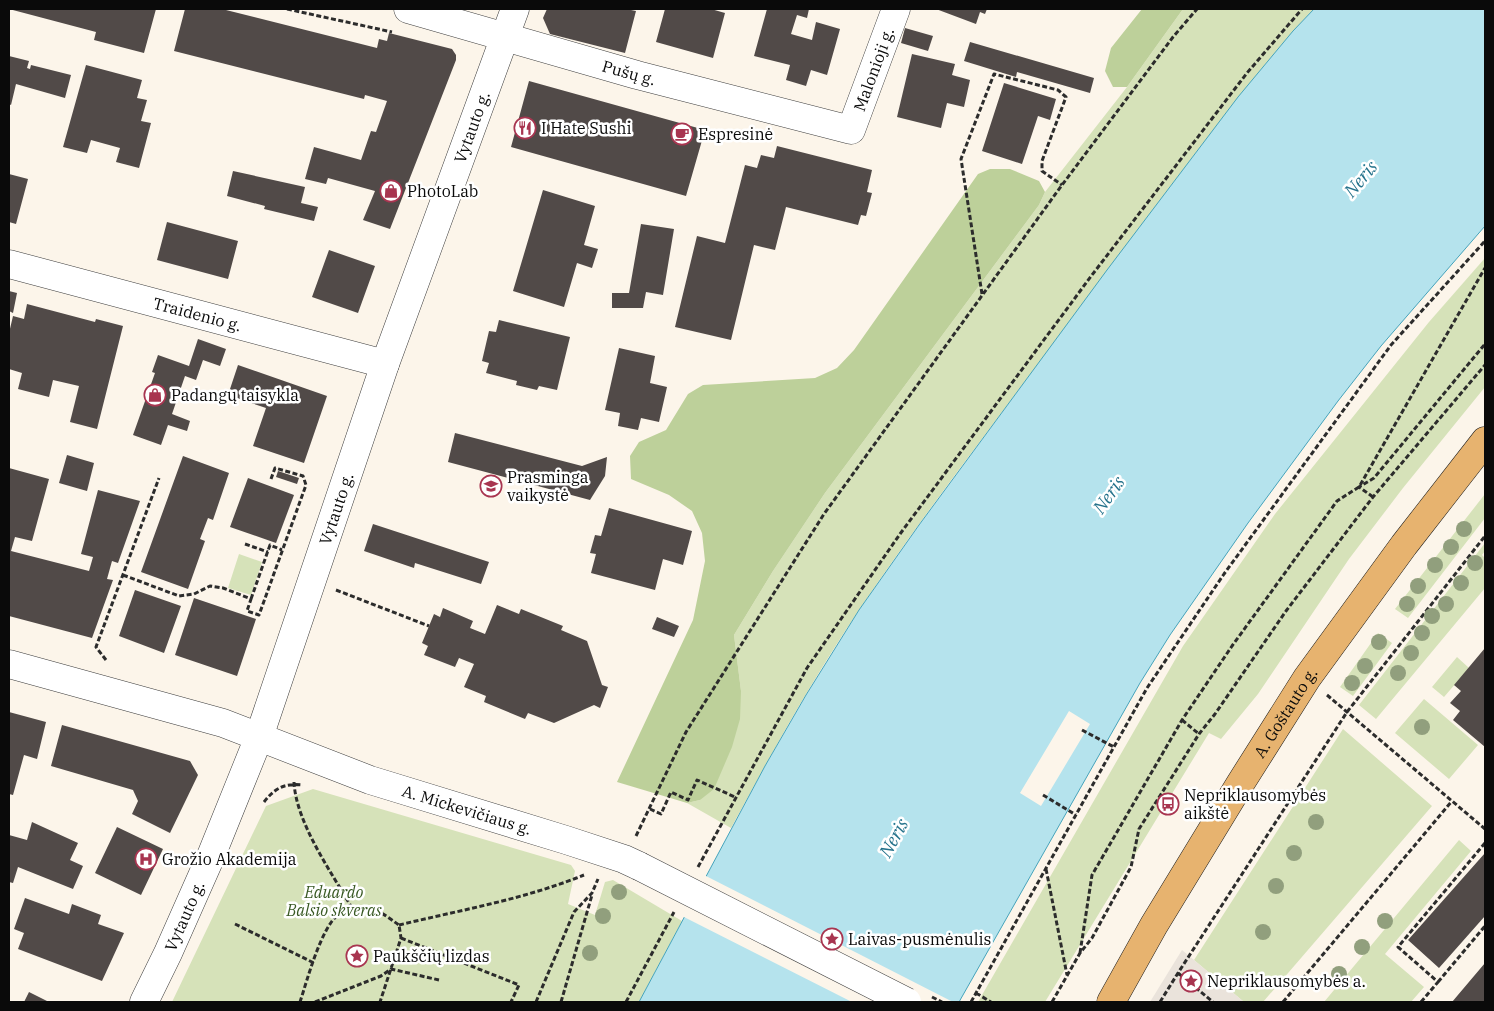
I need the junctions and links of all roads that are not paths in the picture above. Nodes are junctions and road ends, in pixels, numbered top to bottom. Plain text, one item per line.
1 (408, 9) edge
2 (515, 9) edge
3 (896, 9) edge
4 (504, 37) junction
5 (851, 130) joint
6 (9, 264) edge
7 (385, 364) junction
8 (1485, 441) edge
9 (9, 664) edge
10 (259, 737) junction
11 (144, 1002) edge
12 (907, 1002) edge
13 (1111, 1002) edge

1 - 4 street, Pušų g.
2 - 4 street, Vytauto g.
3 - 5 street, Malonioji g.
4 - 5 street, Pušų g.
4 - 7 street, Vytauto g.
6 - 7 street, Traidenio g.
7 - 10 street, Vytauto g.
8 - 13 main road, A. Goštauto g.
9 - 10 street, A. Mickevičiaus g.
10 - 11 street, Vytauto g.
10 - 12 street, A. Mickevičiaus g., bridge

